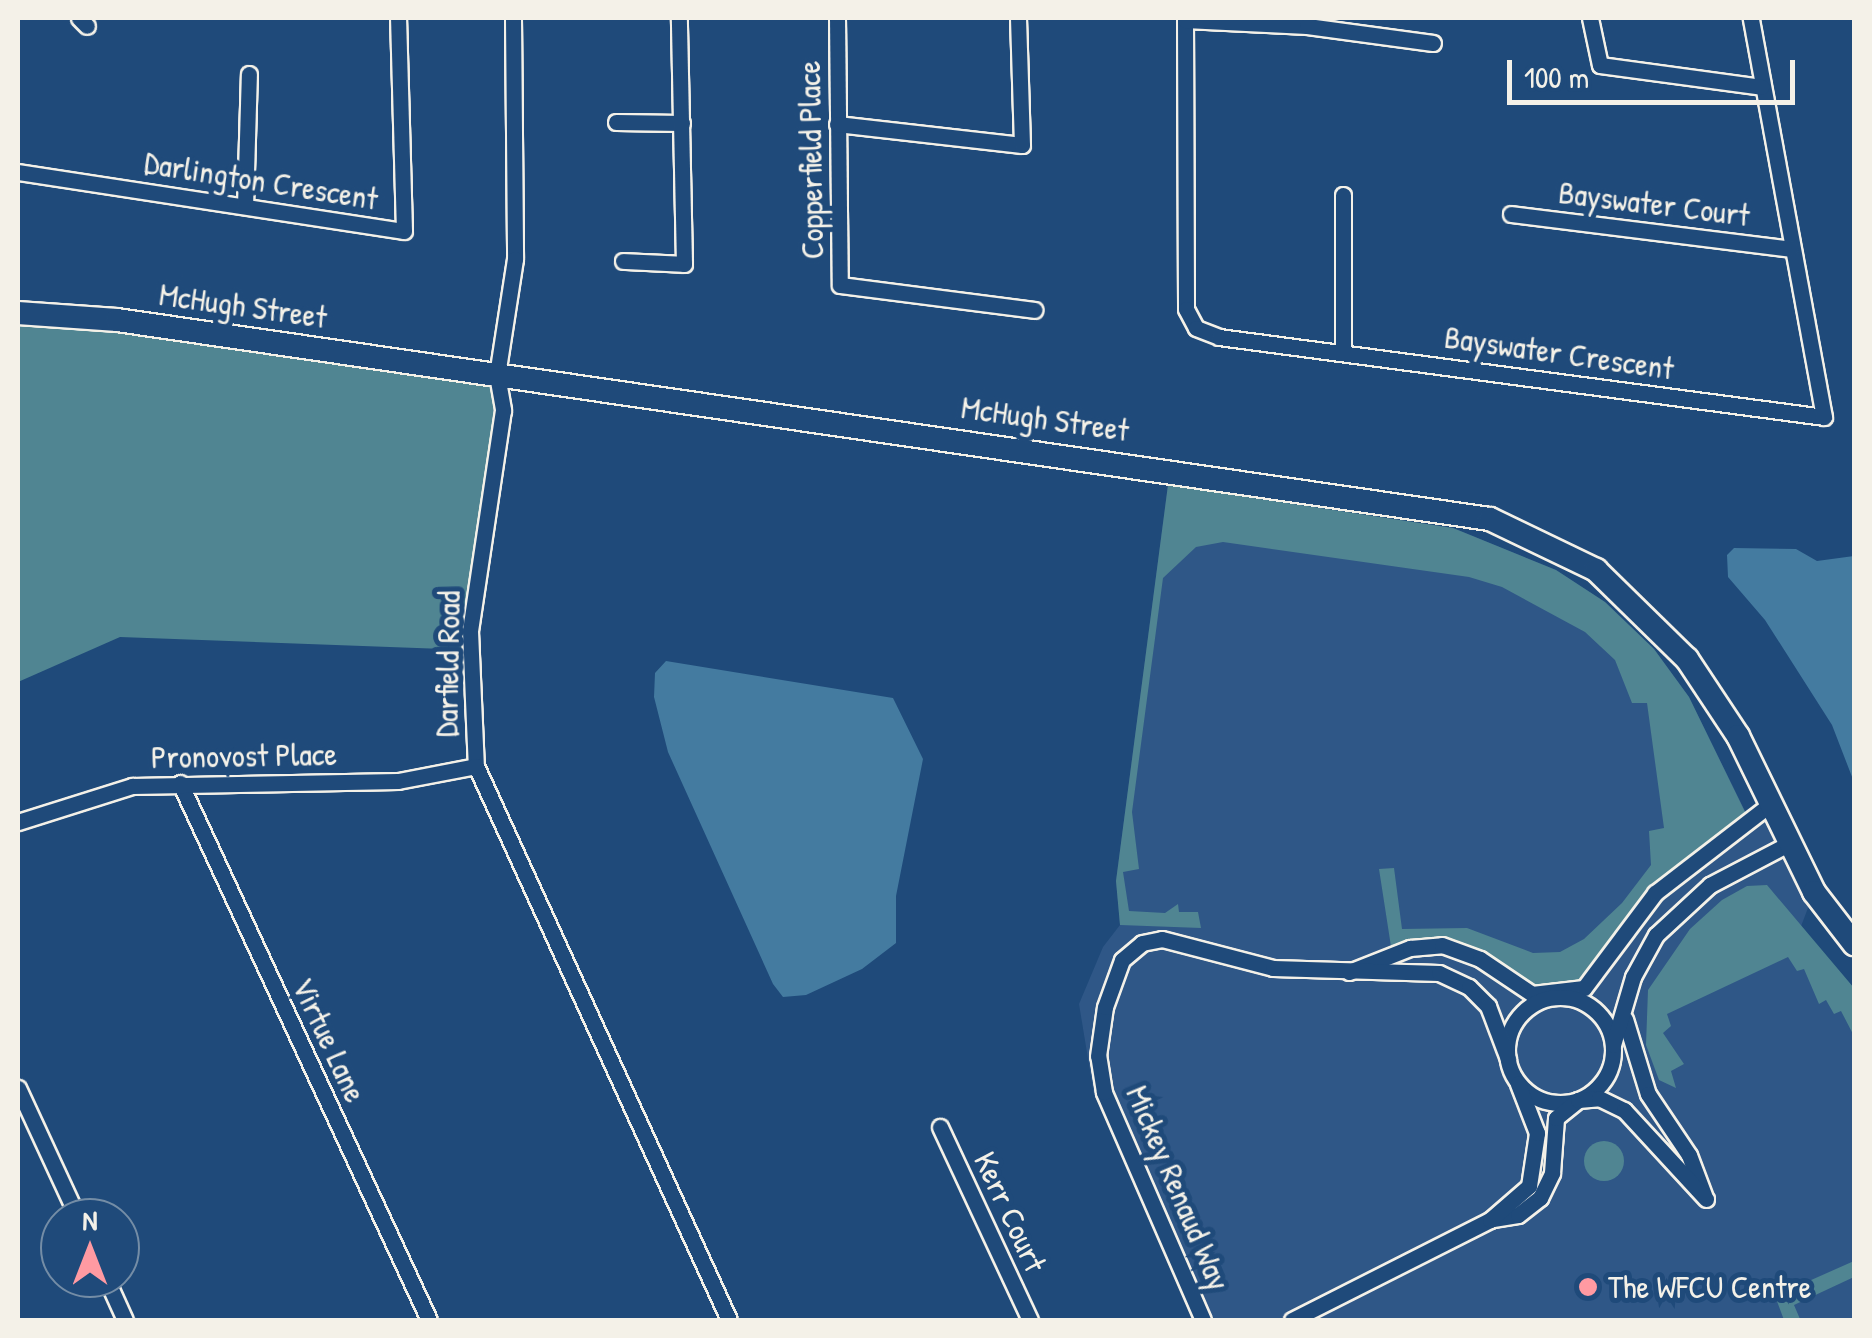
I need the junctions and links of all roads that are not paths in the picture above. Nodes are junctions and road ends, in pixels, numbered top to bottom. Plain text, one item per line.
1 (398, 18) edge
2 (513, 18) edge
3 (679, 18) edge
4 (837, 18) edge
5 (1018, 18) edge
6 (1590, 18) edge
7 (1751, 18) edge
8 (1185, 19) edge
9 (1433, 44) dead end
10 (249, 74) dead end
11 (1762, 87) junction
12 (616, 122) dead end
13 (682, 123) junction
14 (837, 124) junction
15 (18, 172) edge
16 (1343, 195) dead end
17 (245, 206) junction
18 (1510, 214) dead end
19 (1791, 249) junction
20 (622, 260) dead end
21 (1034, 310) dead end
22 (18, 314) edge
23 (1342, 351) junction
24 (498, 375) junction
25 (476, 766) junction
26 (180, 784) junction
27 (1768, 806) junction
28 (18, 822) edge
29 (1788, 844) junction
30 (1854, 944) edge
31 (1350, 972) junction
32 (1562, 994) junction
33 (1625, 1018) junction
34 (1613, 1045) junction
35 (1508, 1059) junction
36 (1518, 1084) junction
37 (18, 1088) edge
38 (1578, 1100) junction
39 (940, 1127) dead end
40 (69, 1198) edge
41 (1490, 1220) junction
42 (429, 1320) edge
43 (729, 1320) edge
44 (1030, 1320) edge
45 (1203, 1320) edge
46 (1292, 1320) edge

1 - 17 street, Darlington Crescent
2 - 24 street, Darfield Road
3 - 13 street
4 - 14 street, Copperfield Place
5 - 14 street
6 - 11 street
7 - 11 street, Bayswater Crescent
8 - 9 street
8 - 23 street, Bayswater Crescent
10 - 17 street
11 - 19 street, Bayswater Crescent
12 - 13 street
13 - 20 street
14 - 21 street, Copperfield Place
15 - 17 street, Darlington Crescent
16 - 23 street
18 - 19 street, Bayswater Court
19 - 23 street, Bayswater Crescent
22 - 24 main road, McHugh Street
24 - 25 street, Darfield Road
24 - 27 main road, McHugh Street
25 - 26 street, Pronovost Place
25 - 43 street, Darfield Road
26 - 28 street, Pronovost Place
26 - 42 street, Virtue Lane
27 - 29 main road, McHugh Street
27 - 32 street
29 - 30 main road, McHugh Street
29 - 33 street
31 - 32 street, Mickey Renaud Way
31 - 35 street, Mickey Renaud Way
31 - 45 street, Mickey Renaud Way
32 - 34 street
32 - 35 street
33 - 34 street
33 - 38 street
34 - 38 street
35 - 36 street
36 - 38 street
36 - 41 street
37 - 40 street
38 - 41 street
39 - 44 street, Kerr Court
41 - 46 street

